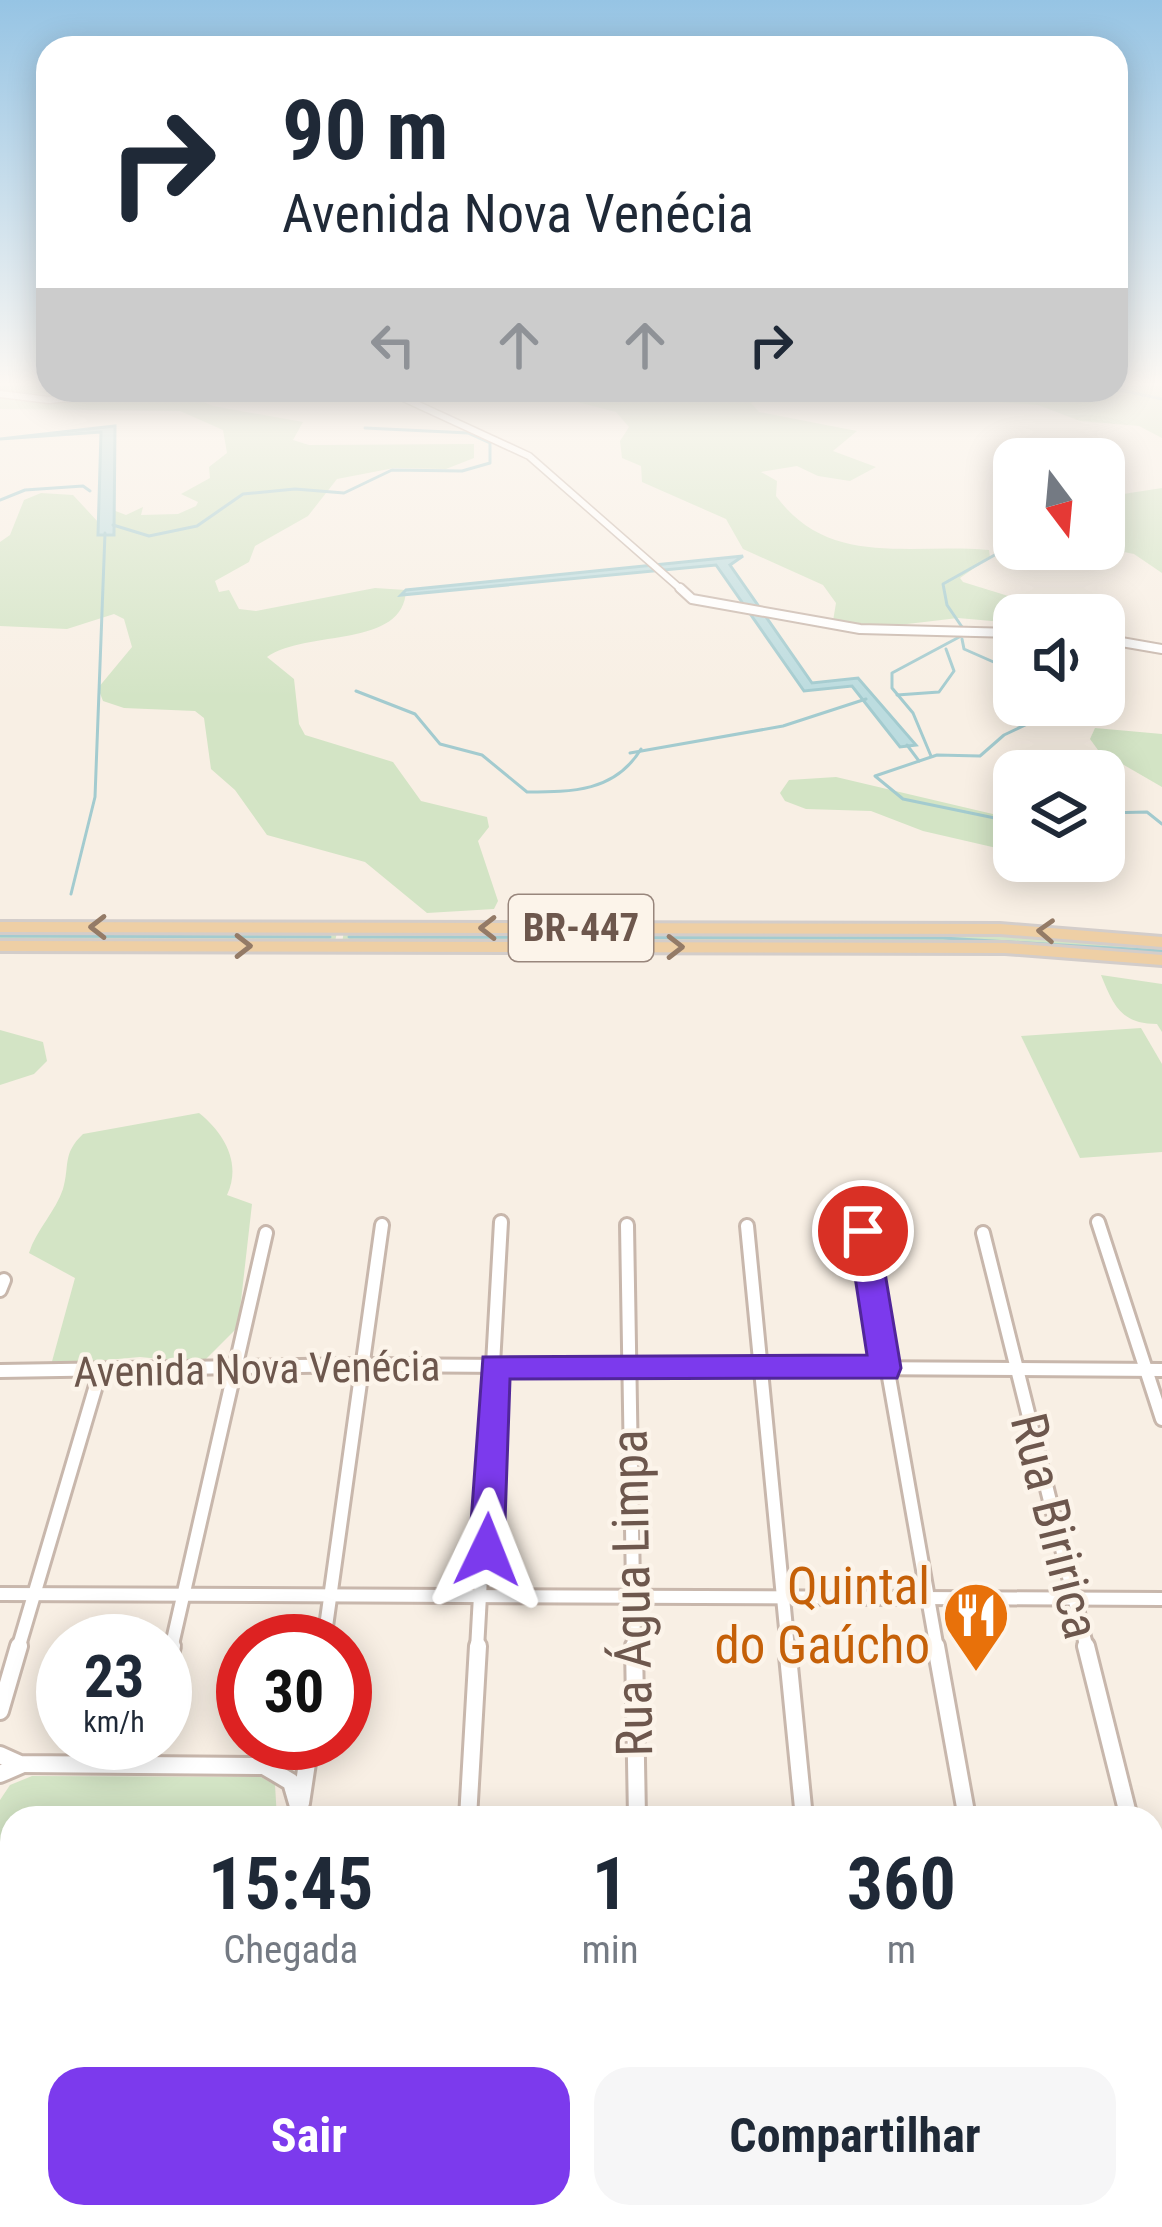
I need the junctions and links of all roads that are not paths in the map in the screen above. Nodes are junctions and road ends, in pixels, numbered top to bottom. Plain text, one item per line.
1 (564, 489) edge
2 (993, 632) edge
3 (1125, 643) edge
4 (1162, 649) edge
5 (0, 927) edge
6 (1162, 942) edge
7 (0, 946) edge
8 (973, 947) junction
9 (1162, 960) edge
10 (1162, 971) edge
11 (501, 1222) dead end
12 (1098, 1222) dead end
13 (382, 1225) dead end
14 (627, 1225) dead end
15 (747, 1226) dead end
16 (863, 1231) dead end
17 (266, 1233) dead end
18 (983, 1233) dead end
19 (360, 1365) junction
20 (494, 1366) junction
21 (627, 1366) junction
22 (760, 1366) junction
23 (233, 1368) junction
24 (885, 1368) junction
25 (1017, 1370) junction
26 (1162, 1370) edge
27 (0, 1371) edge
28 (1145, 1371) junction
29 (100, 1372) junction
30 (1162, 1419) edge
31 (0, 1594) edge
32 (35, 1594) junction
33 (631, 1595) junction
34 (182, 1596) junction
35 (485, 1596) junction
36 (781, 1597) junction
37 (330, 1598) junction
38 (928, 1598) junction
39 (1073, 1599) junction
40 (1162, 1599) edge
41 (178, 1614) edge
42 (328, 1614) edge
43 (0, 1711) edge
44 (0, 1755) edge
45 (36, 1764) joint
46 (192, 1765) edge
47 (306, 1770) edge
48 (0, 1774) edge
49 (298, 1806) edge
50 (301, 1806) edge
51 (469, 1806) edge
52 (637, 1806) edge
53 (803, 1806) edge
54 (965, 1806) edge
55 (1126, 1806) edge

1 - 2 street
3 - 4 street
6 -> 5 main road, BR-447
7 -> 8 main road, BR-447
8 - 9 main road, BR-447
8 - 10 main road
11 - 20 street
12 - 28 street
13 - 19 street
14 - 21 street, Rua Água Limpa
15 - 22 street
16 - 24 street
17 - 23 street
18 - 25 street, Rua Biririca
19 - 20 street, Avenida Nova Venécia
19 - 23 street, Avenida Nova Venécia
19 - 37 street
20 - 21 street, Avenida Nova Venécia
20 - 35 street
21 - 22 street, Avenida Nova Venécia
21 - 33 street, Rua Água Limpa
22 - 24 street, Avenida Nova Venécia
22 - 36 street
23 - 29 street, Avenida Nova Venécia
23 - 34 street
24 - 25 street, Avenida Nova Venécia
24 - 38 street
25 - 28 street, Avenida Nova Venécia
25 - 39 street, Rua Biririca
26 - 28 street, Avenida Nova Venécia
27 - 29 street, Avenida Nova Venécia
28 - 30 street
29 - 32 street
31 - 32 street
32 - 34 street
32 - 43 street
33 - 35 street
33 - 36 street
33 - 52 street, Rua Água Limpa
34 - 37 street
34 - 41 street
35 - 37 street
35 - 51 street
36 - 38 street
36 - 53 street
37 - 42 street
38 - 39 street
38 - 54 street
39 - 40 street
39 - 55 street, Rua Biririca
44 - 45 street
45 - 48 street
46 - 49 street
47 - 50 street

